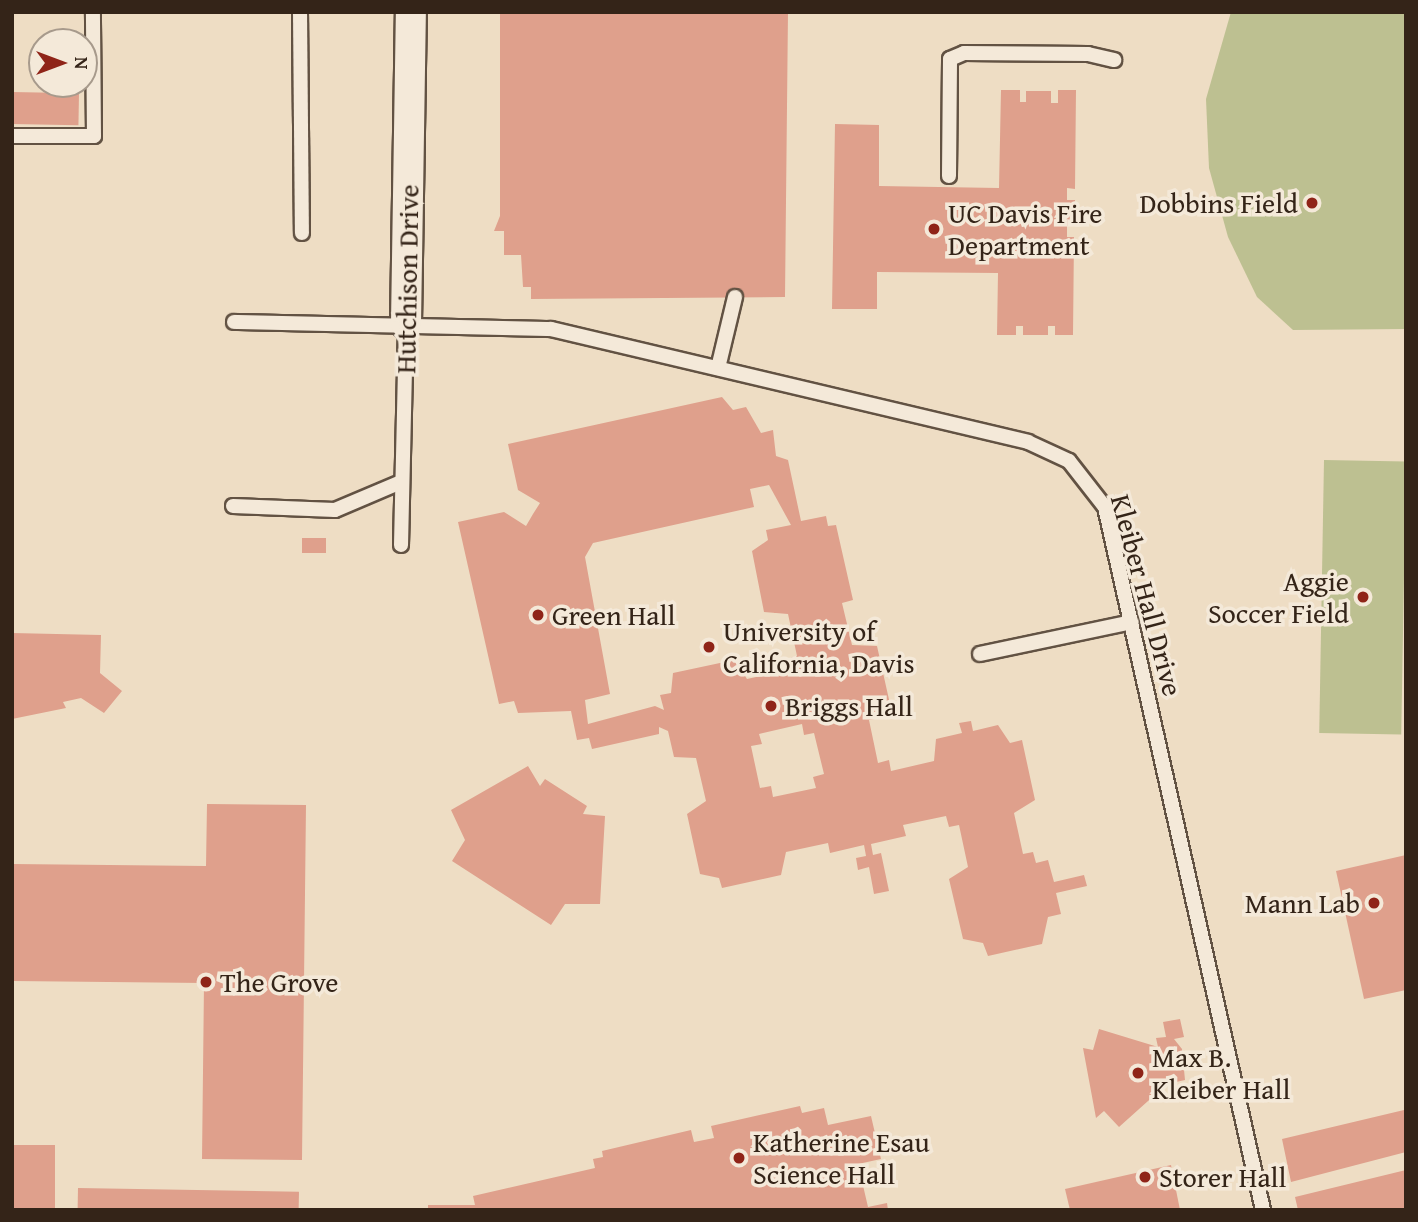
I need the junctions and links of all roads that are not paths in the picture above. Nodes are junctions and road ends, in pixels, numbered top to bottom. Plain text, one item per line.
1 (93, 12) edge
2 (300, 12) edge
3 (411, 12) edge
4 (1114, 60) dead end
5 (12, 136) edge
6 (949, 176) dead end
7 (302, 233) dead end
8 (735, 297) dead end
9 (234, 322) dead end
10 (406, 323) junction
11 (718, 368) junction
12 (401, 482) junction
13 (233, 506) dead end
14 (401, 545) dead end
15 (1132, 622) junction
16 (980, 654) dead end
17 (1263, 1210) edge

1 - 5 lane
2 - 7 lane
3 - 10 street, Hutchison Drive
4 - 6 lane
8 - 11 lane
9 - 10 lane, Kleiber Hall Drive
10 - 11 lane, Kleiber Hall Drive
10 - 12 lane, Hutchison Drive
11 - 15 lane, Kleiber Hall Drive
12 - 13 lane
12 - 14 lane, Hutchison Drive
15 - 16 lane
15 - 17 lane, Kleiber Hall Drive

